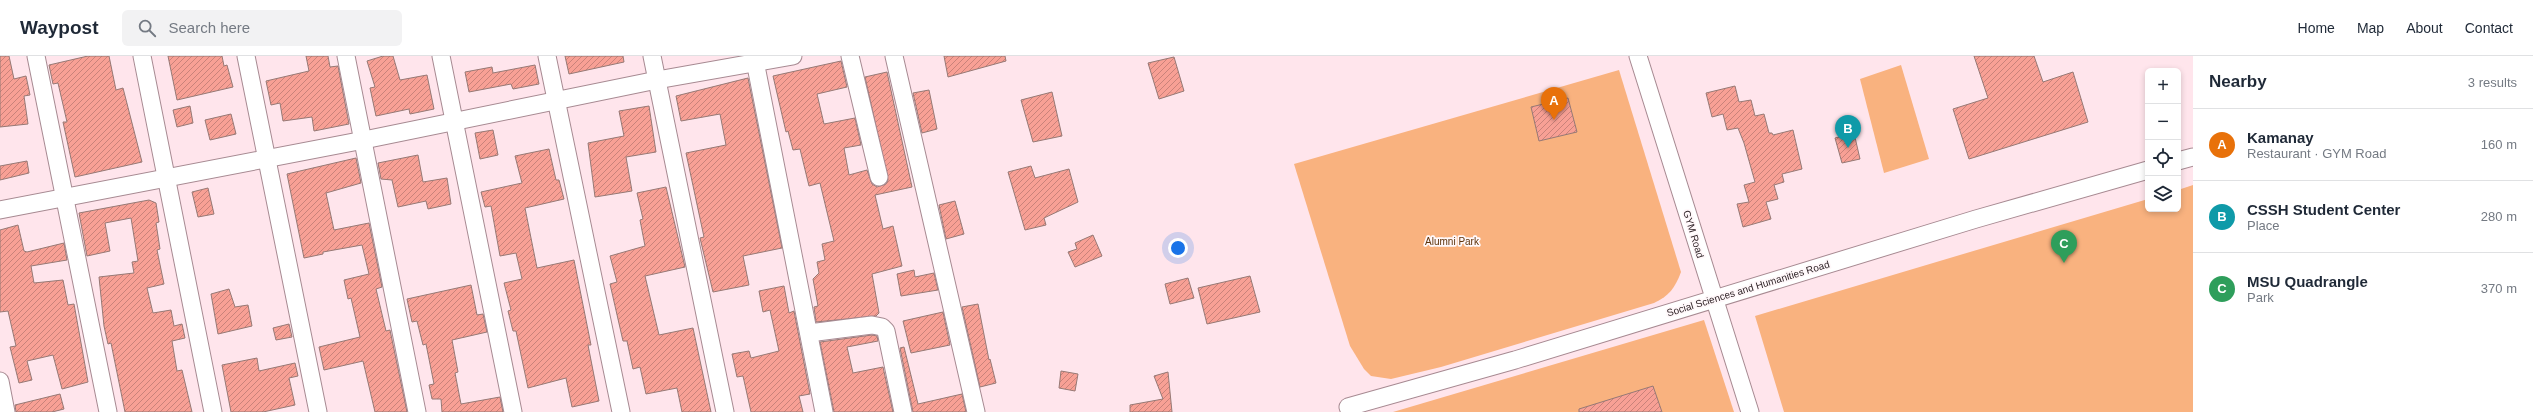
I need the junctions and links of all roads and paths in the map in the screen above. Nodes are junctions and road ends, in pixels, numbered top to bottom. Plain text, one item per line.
1 (36, 56) edge
2 (142, 56) edge
3 (246, 56) edge
4 (346, 56) edge
5 (441, 56) edge
6 (547, 56) edge
7 (652, 56) edge
8 (793, 56) edge
9 (850, 56) edge
10 (894, 56) edge
11 (1638, 56) edge
12 (755, 59) edge
13 (657, 80) junction
14 (556, 100) junction
15 (453, 121) junction
16 (364, 140) junction
17 (2193, 157) edge
18 (267, 159) junction
19 (2181, 160) edge
20 (2145, 171) edge
21 (167, 177) junction
22 (879, 177) dead end
23 (65, 198) junction
24 (0, 210) edge
25 (1714, 298) junction
26 (809, 333) junction
27 (0, 381) edge
28 (1349, 410) edge
29 (6, 412) edge
30 (108, 412) edge
31 (213, 412) edge
32 (318, 412) edge
33 (417, 412) edge
34 (513, 412) edge
35 (621, 412) edge
36 (725, 412) edge
37 (824, 412) edge
38 (903, 412) edge
39 (976, 412) edge
40 (1750, 412) edge

1 - 23 street
2 - 21 street
3 - 18 street
4 - 16 street
5 - 15 street
6 - 14 street
7 - 13 street
8 - 12 street
9 - 22 street
10 - 39 street
11 - 25 street, GYM Road
12 - 13 street
12 - 26 street
13 - 14 street
13 - 36 street
14 - 15 street
14 - 35 street
15 - 16 street
15 - 34 street
16 - 18 street
16 - 33 street
17 - 19 street
18 - 21 street
18 - 32 street
20 - 25 street, Social Sciences and Humanities Road
21 - 23 street
21 - 31 street
23 - 24 street
23 - 30 street
25 - 28 street, Social Sciences and Humanities Road
25 - 40 street, GYM Road
26 - 37 street
26 - 38 street
27 - 29 street

